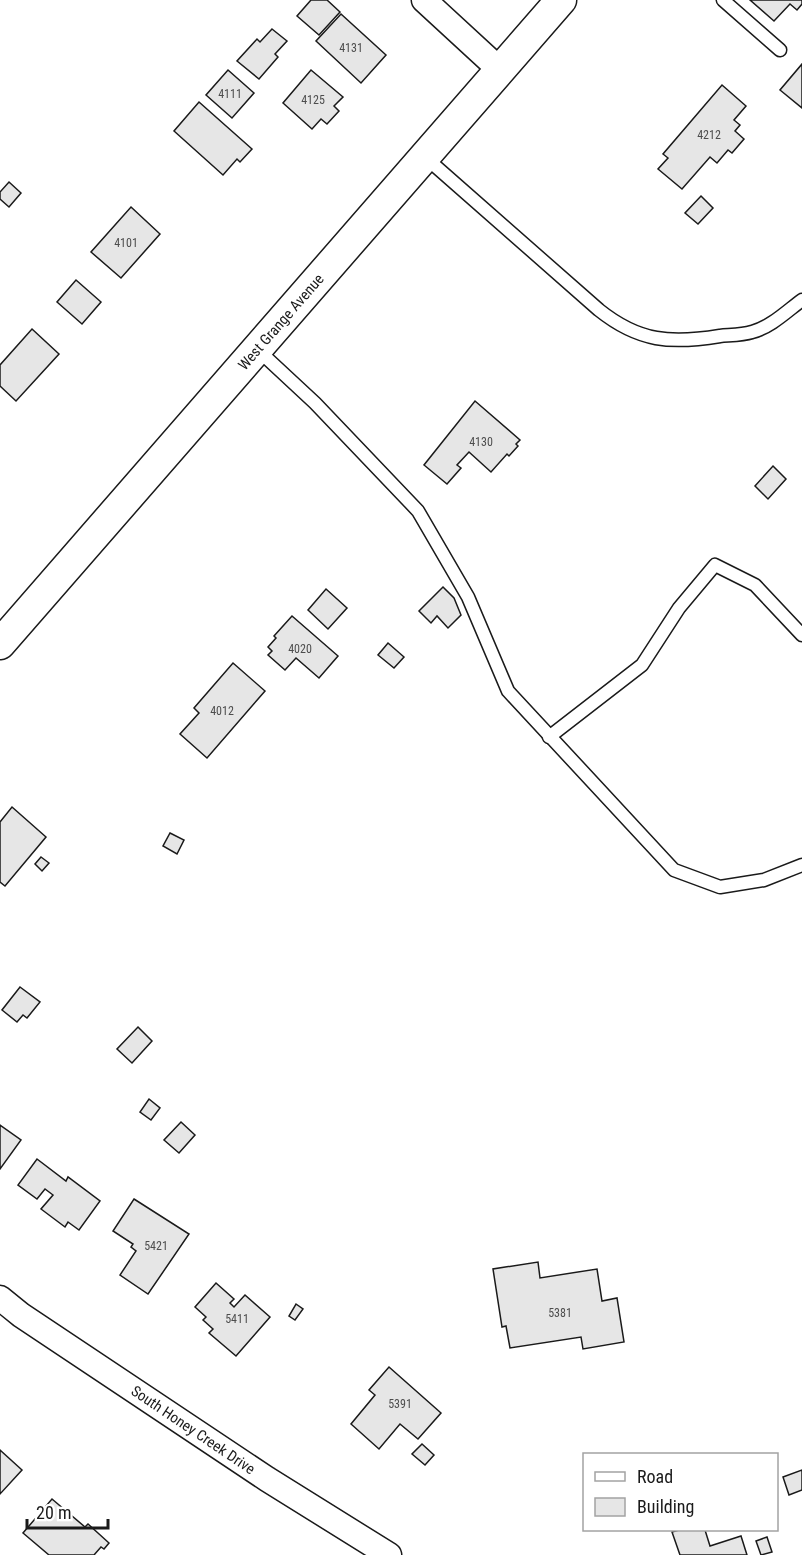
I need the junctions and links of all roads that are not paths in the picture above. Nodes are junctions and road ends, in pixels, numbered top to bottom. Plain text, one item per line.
1 (424, 0) edge
2 (561, 0) edge
3 (723, 0) edge
4 (780, 50) dead end
5 (500, 70) junction
6 (425, 157) junction
7 (802, 300) edge
8 (257, 349) junction
9 (802, 635) edge
10 (0, 644) edge
11 (549, 736) junction
12 (802, 865) edge
13 (0, 1298) edge
14 (389, 1555) edge

1 - 5 street
2 - 5 street, West Grange Avenue
3 - 4 lane
5 - 6 street, West Grange Avenue
6 - 7 lane
6 - 8 street, West Grange Avenue
8 - 10 street, West Grange Avenue
8 - 11 lane
9 - 11 lane
11 - 12 lane
13 - 14 street, South Honey Creek Drive

